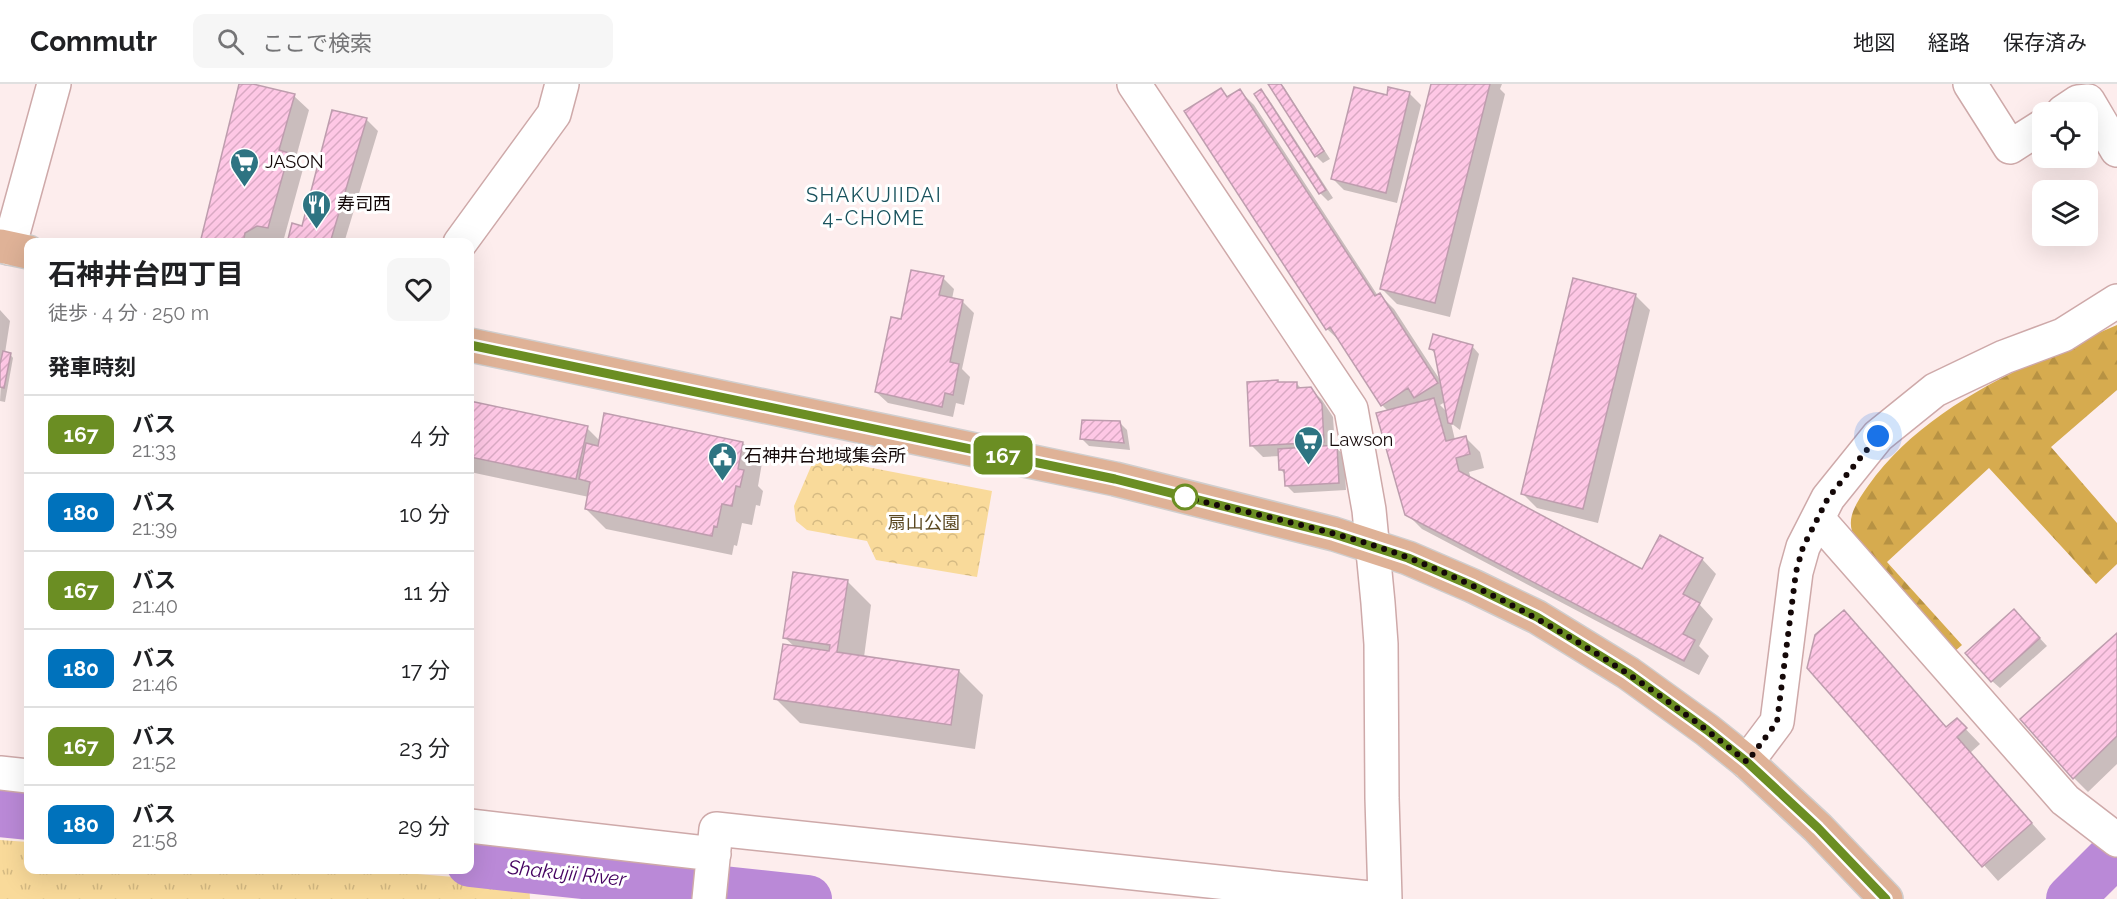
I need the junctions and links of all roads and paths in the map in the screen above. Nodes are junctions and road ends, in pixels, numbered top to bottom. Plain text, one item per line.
1 (54, 84) edge
2 (562, 84) edge
3 (1970, 84) edge
4 (1145, 86) edge
5 (2078, 99) edge
6 (2032, 133) edge
7 (2117, 150) edge
8 (464, 238) edge
9 (13, 248) edge
10 (2117, 301) edge
11 (474, 346) edge
12 (1818, 519) junction
13 (1373, 546) junction
14 (1747, 762) junction
15 (0, 773) edge
16 (24, 776) edge
17 (474, 827) edge
18 (2112, 835) edge
19 (713, 859) junction
20 (1885, 898) edge
21 (709, 899) edge
22 (1379, 899) edge
23 (1385, 899) edge

1 - 9 street
2 - 8 street
3 - 6 street
4 - 13 street
5 - 7 street
10 - 12 street
11 - 13 main road
12 - 14 street
12 - 18 street
13 - 14 main road
13 - 23 street
14 - 20 main road
15 - 16 street
17 - 19 street
19 - 21 street
19 - 22 street

